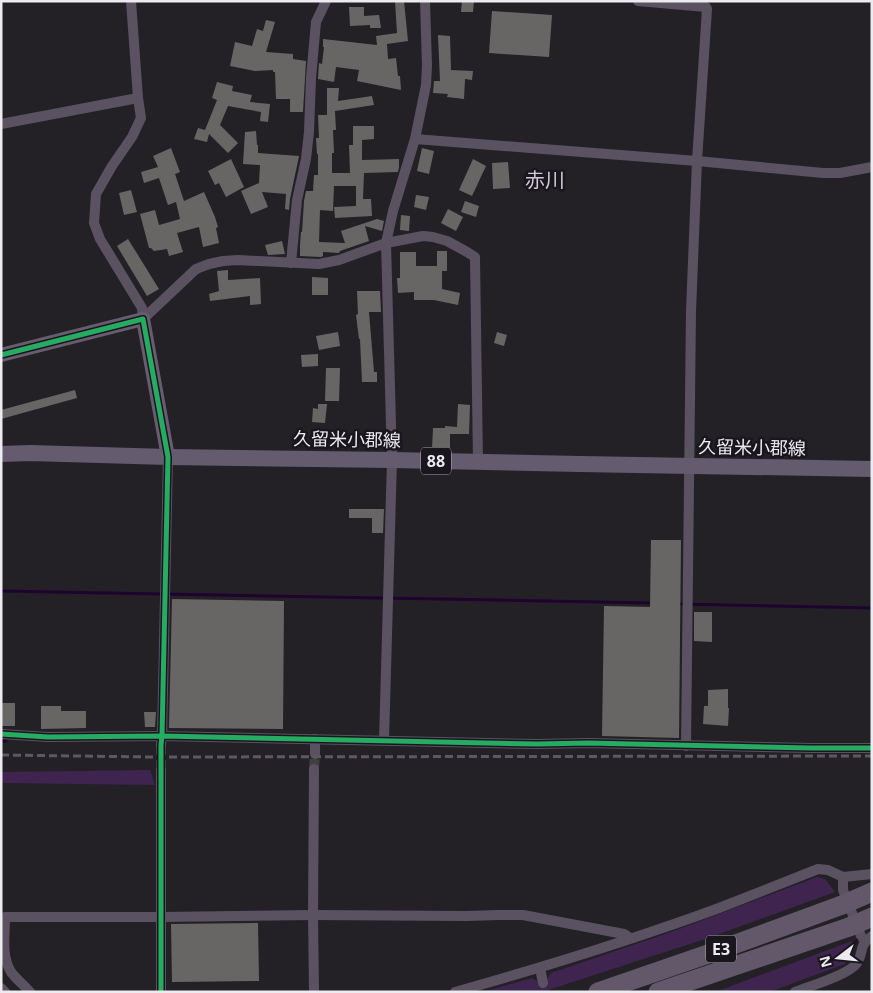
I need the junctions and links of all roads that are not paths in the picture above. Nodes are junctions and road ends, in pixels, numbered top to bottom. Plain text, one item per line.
1 (132, 1) edge
2 (326, 1) edge
3 (425, 1) edge
4 (638, 1) edge
5 (138, 98) junction
6 (1, 124) edge
7 (415, 139) junction
8 (697, 161) junction
9 (872, 167) edge
10 (386, 243) junction
11 (291, 263) junction
12 (143, 319) junction
13 (1, 355) edge
14 (1, 454) edge
15 (168, 457) junction
16 (392, 460) junction
17 (478, 462) junction
18 (689, 466) junction
19 (872, 470) edge
20 (1, 734) edge
21 (315, 739) junction
22 (161, 740) junction
23 (384, 740) junction
24 (686, 746) junction
25 (872, 748) edge
26 (315, 754) tunnel mouth
27 (314, 769) tunnel mouth
28 (161, 770) tunnel mouth
29 (872, 874) edge
30 (843, 876) junction
31 (872, 892) edge
32 (313, 915) junction
33 (161, 917) junction
34 (872, 917) edge
35 (630, 938) junction
36 (868, 938) edge
37 (540, 968) junction
38 (543, 983) dead end
39 (1, 988) edge
40 (5, 992) edge
41 (30, 992) edge
42 (161, 992) edge
43 (314, 992) edge
44 (455, 992) edge
45 (598, 992) edge
46 (658, 992) edge
47 (795, 992) edge

1 - 5 street
2 - 11 street
3 - 7 street
4 - 8 street
5 - 6 street
5 - 12 street
7 - 8 street
7 - 10 street
8 - 9 street
8 - 18 street
10 - 11 street
10 - 16 street
10 - 17 street
11 - 12 street
12 - 13 street
12 - 15 street
14 - 15 main road, 久留米小郡線 / 88
15 - 16 main road, 久留米小郡線 / 88
15 - 22 street
16 - 17 main road, 久留米小郡線 / 88
16 - 23 street
17 - 18 main road, 久留米小郡線 / 88
18 - 19 main road, 久留米小郡線 / 88
18 - 24 street
20 - 22 street
21 - 22 street
21 - 23 street
21 - 26 street
23 - 24 street
24 - 25 street
27 - 32 street
28 - 33 street
29 - 30 street
30 - 35 street
30 - 36 street
31 - 45 highway, E3, bridge
32 - 33 street
32 - 35 street
32 - 43 street
33 - 41 street
33 - 42 street
34 - 46 highway, E3, bridge
35 - 37 street
36 - 47 street
37 - 38 street
37 - 44 street
39 - 40 street

